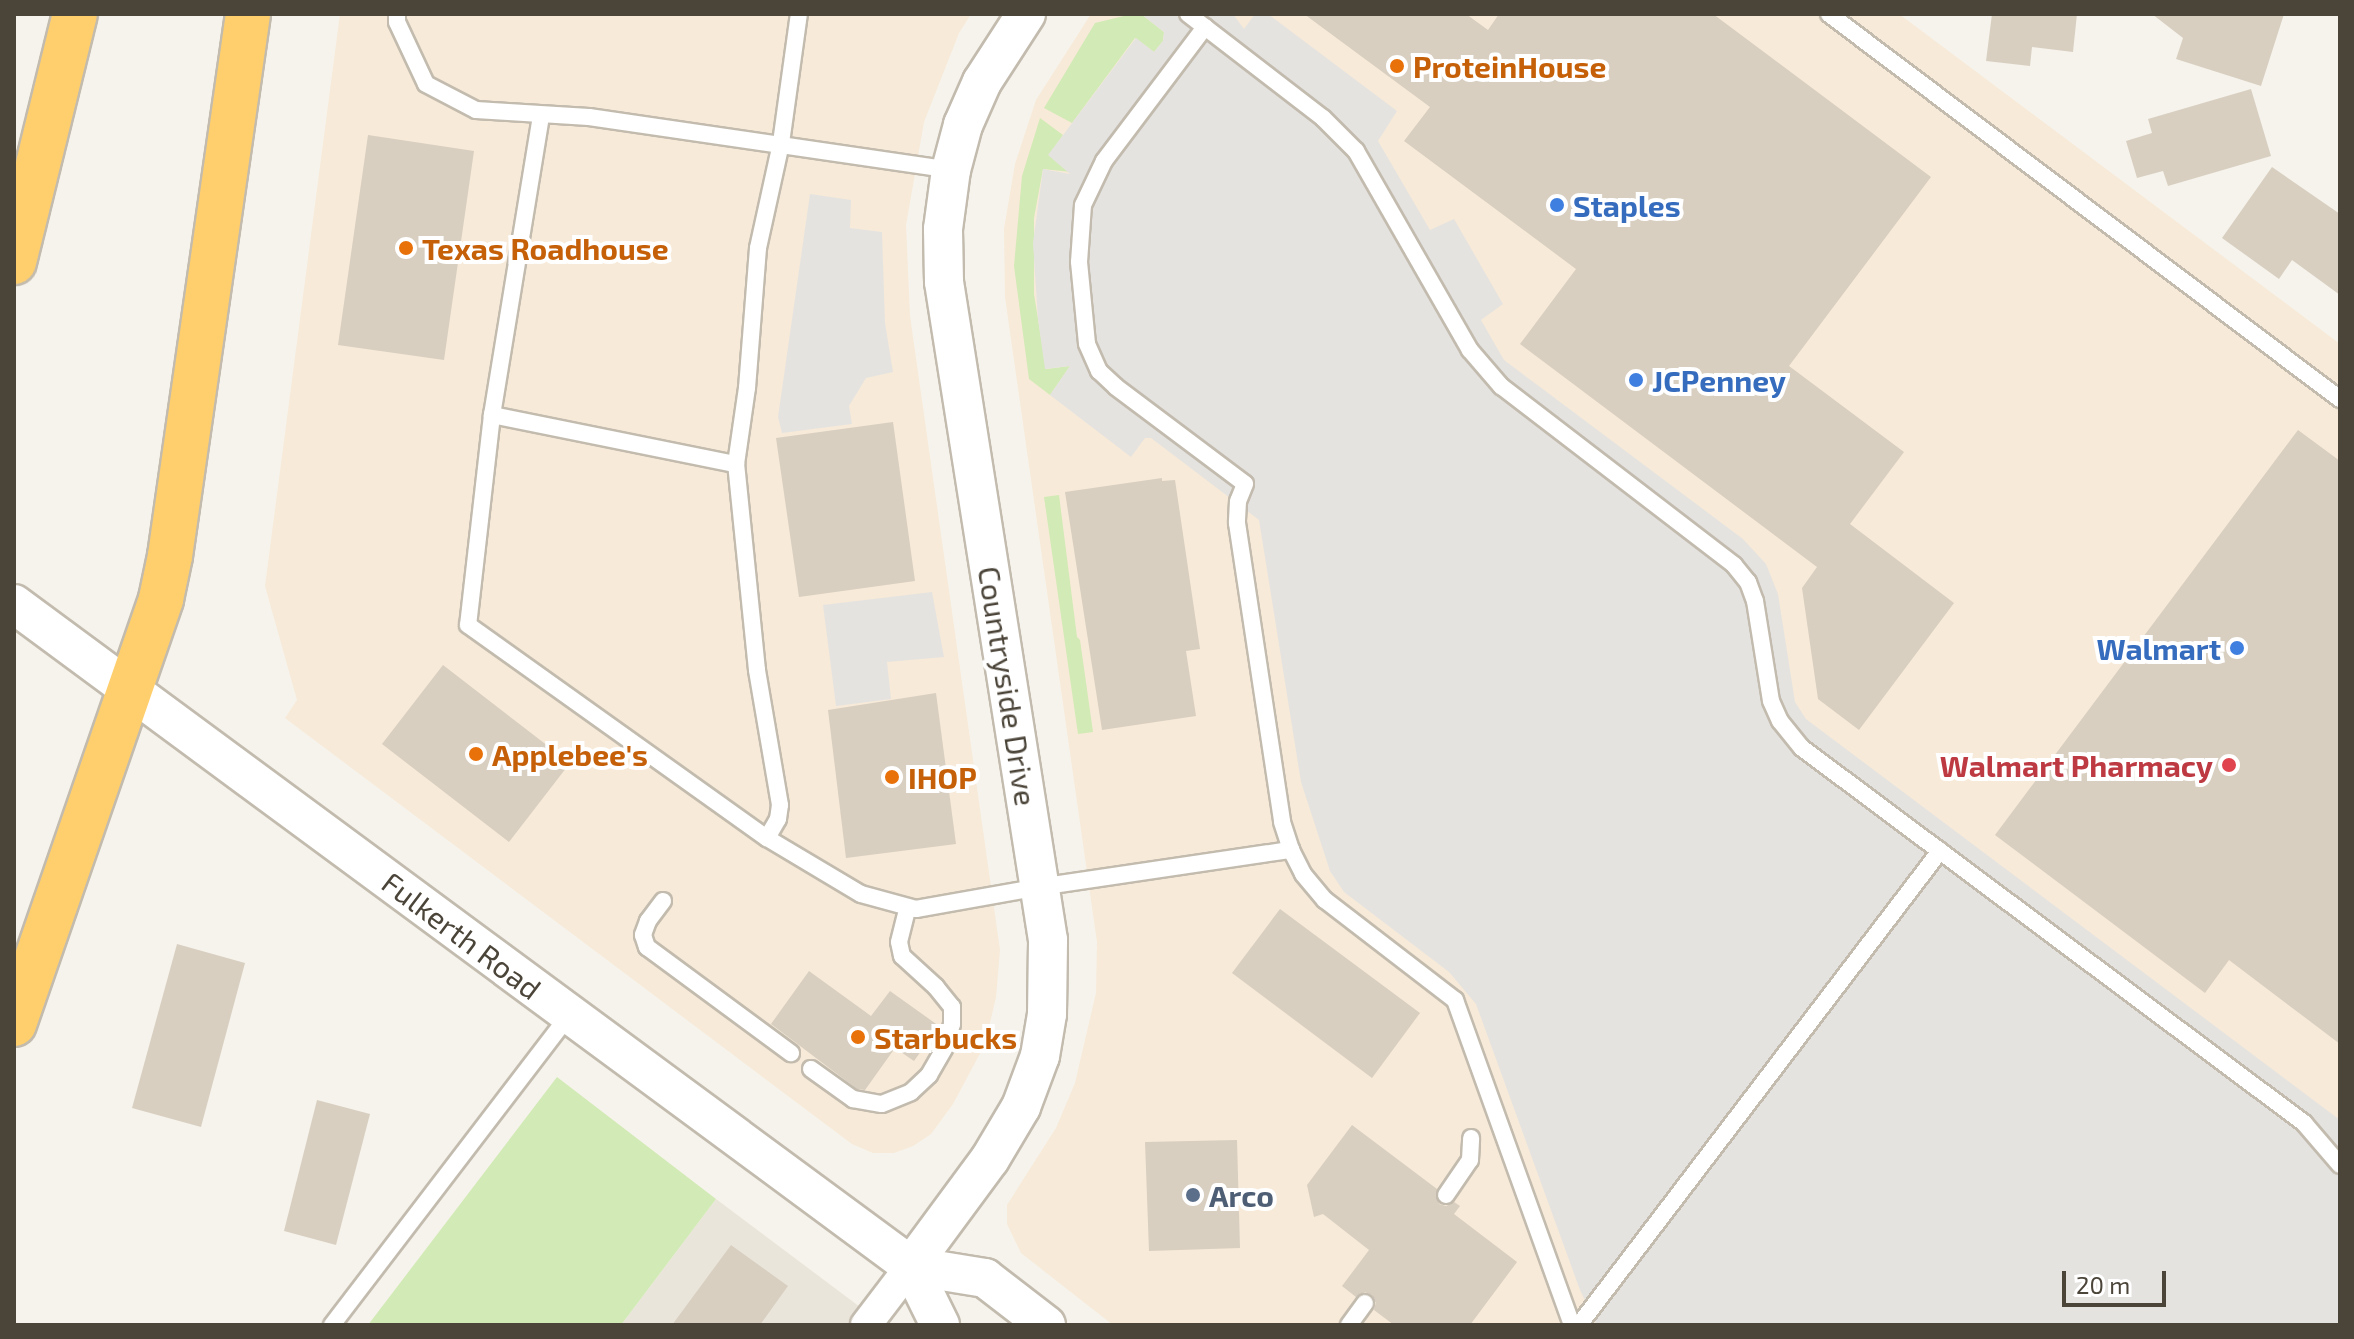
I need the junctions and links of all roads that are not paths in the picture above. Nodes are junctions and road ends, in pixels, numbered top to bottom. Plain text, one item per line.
1 (75, 14) edge
2 (248, 14) edge
3 (397, 14) edge
4 (799, 14) edge
5 (1026, 14) edge
6 (1189, 14) edge
7 (1829, 14) edge
8 (1205, 27) junction
9 (541, 116) junction
10 (781, 143) junction
11 (951, 170) junction
12 (14, 262) edge
13 (2340, 399) edge
14 (492, 415) junction
15 (736, 464) junction
16 (14, 604) edge
17 (130, 690) junction
18 (767, 838) junction
19 (1291, 850) junction
20 (1940, 851) junction
21 (1039, 887) junction
22 (663, 901) dead end
23 (908, 907) junction
24 (569, 1015) junction
25 (14, 1024) edge
26 (791, 1053) dead end
27 (811, 1069) dead end
28 (1471, 1138) dead end
29 (2340, 1165) edge
30 (1446, 1195) dead end
31 (911, 1266) junction
32 (1365, 1303) dead end
33 (332, 1325) edge
34 (866, 1325) edge
35 (940, 1325) edge
36 (1046, 1325) edge
37 (1349, 1325) edge
38 (1572, 1325) edge
39 (1579, 1325) edge

1 - 12 highway
2 - 17 highway
3 - 9 lane
4 - 10 lane
5 - 11 street, Countryside Drive
6 - 8 lane
7 - 13 lane
8 - 19 lane
8 - 20 lane
9 - 10 lane
9 - 14 lane
10 - 11 lane
10 - 15 lane
11 - 21 street, Countryside Drive
14 - 15 lane
14 - 18 lane
15 - 18 lane
16 - 17 street, Fulkerth Road
17 - 24 street, Fulkerth Road
17 - 25 highway
18 - 23 lane
19 - 21 lane
19 - 38 lane
20 - 29 lane
20 - 39 lane
21 - 23 lane
21 - 31 street, Countryside Drive
22 - 26 lane
23 - 27 lane
24 - 31 street, Fulkerth Road
24 - 33 lane
28 - 30 lane
31 - 34 street, Countryside Drive
31 - 35 street, Fulkerth Road
31 - 36 street, Fulkerth Road
32 - 37 lane

